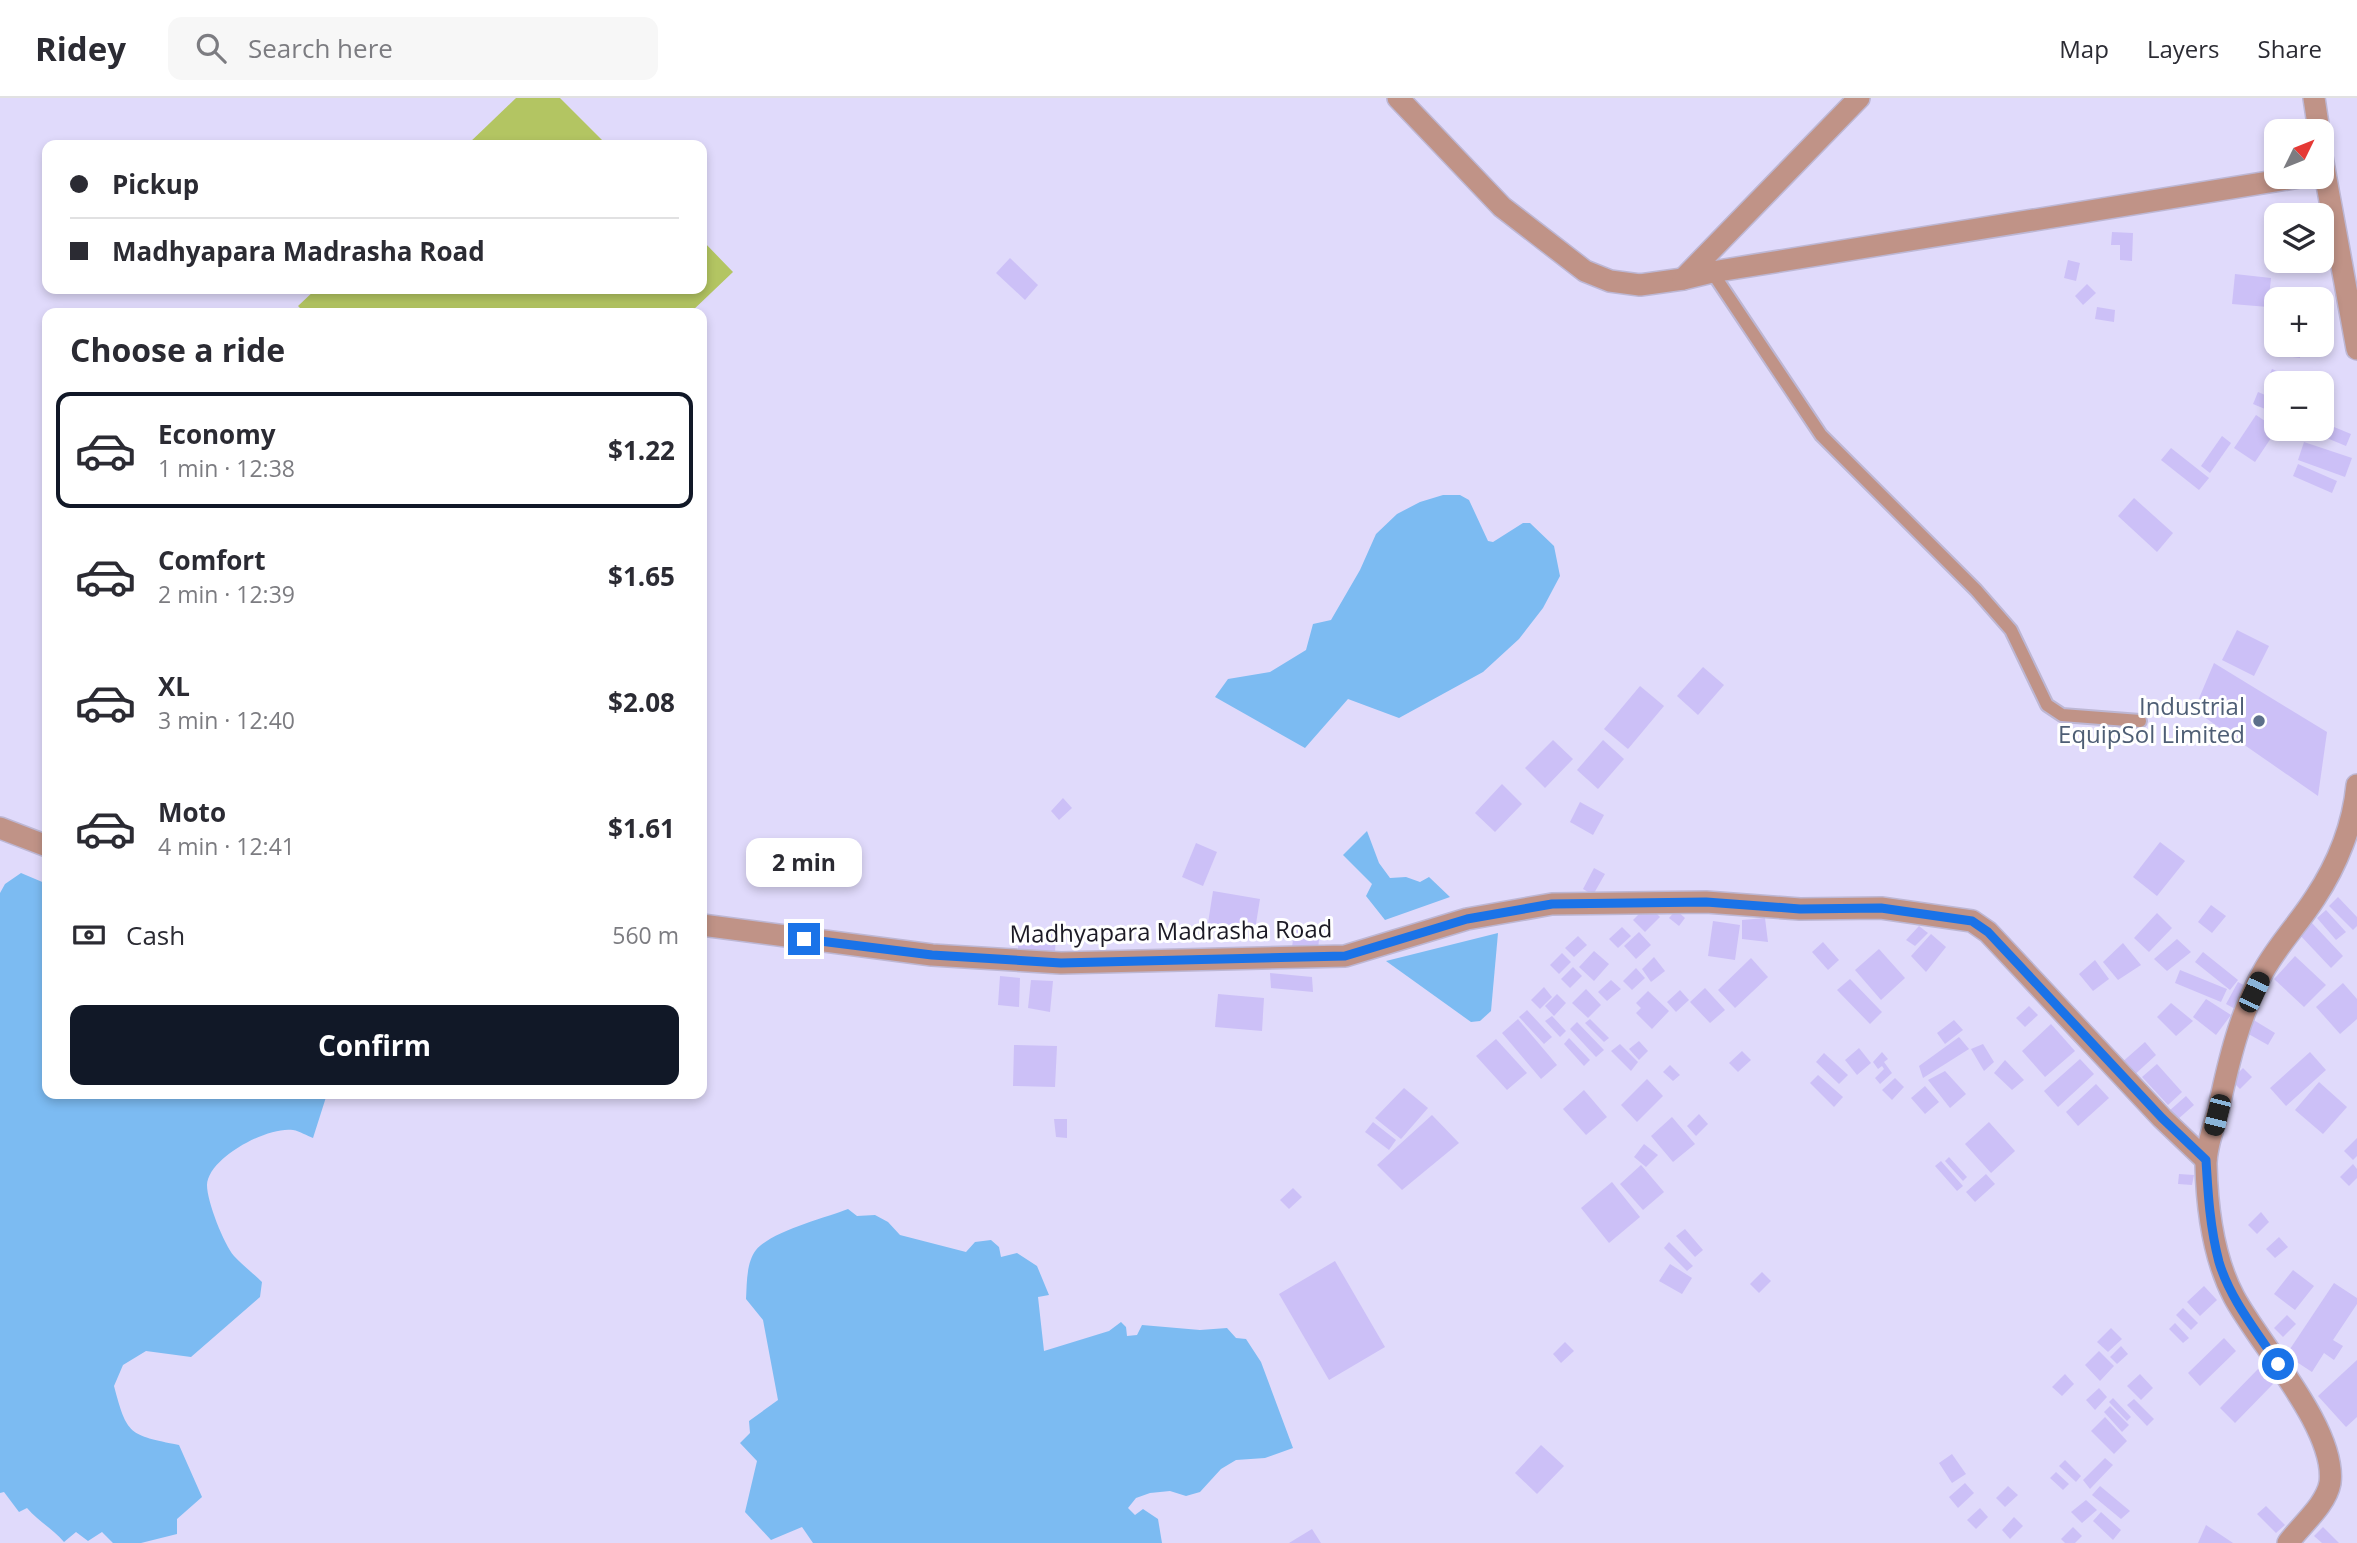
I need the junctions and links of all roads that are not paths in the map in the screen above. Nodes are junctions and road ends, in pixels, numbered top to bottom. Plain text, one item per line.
1 (1398, 98) edge
2 (1859, 98) edge
3 (2314, 98) edge
4 (2317, 119) edge
5 (2264, 183) edge
6 (2327, 189) edge
7 (1712, 272) junction
8 (1683, 279) junction
9 (2357, 349) edge
10 (2140, 721) dead end
11 (2357, 785) edge
12 (0, 828) edge
13 (42, 844) edge
14 (707, 926) edge
15 (2206, 1160) junction
16 (2288, 1543) edge

1 - 8 street
2 - 8 street
3 - 4 street
5 - 7 street
6 - 9 street
7 - 8 street
7 - 10 lane
11 - 15 street
12 - 13 street
14 - 15 street, Madhyapara Madrasha Road
15 - 16 street

